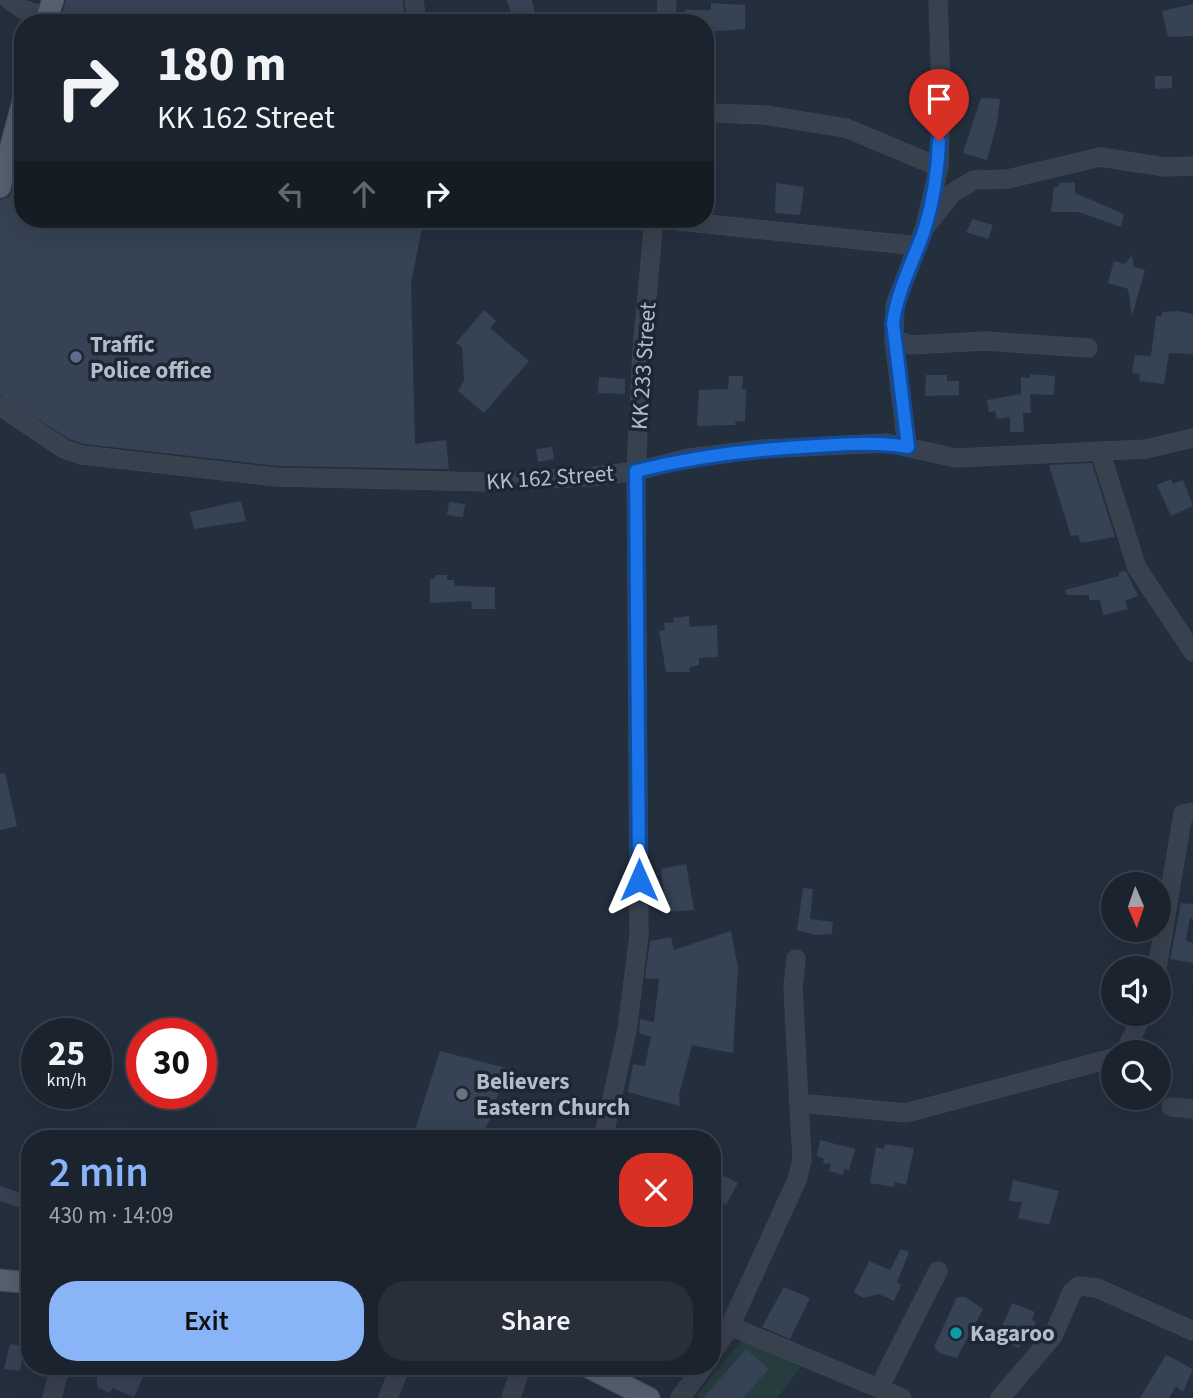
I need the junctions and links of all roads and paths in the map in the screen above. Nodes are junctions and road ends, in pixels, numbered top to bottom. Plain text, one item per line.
1 (9, 0) edge
2 (938, 0) edge
3 (48, 13) edge
4 (714, 113) edge
5 (14, 135) edge
6 (1193, 166) edge
7 (939, 167) junction
8 (0, 187) edge
9 (714, 223) edge
10 (653, 228) edge
11 (921, 238) junction
12 (894, 339) junction
13 (1088, 348) dead end
14 (0, 406) edge
15 (1193, 438) edge
16 (908, 447) junction
17 (1100, 451) junction
18 (636, 471) junction
19 (1193, 652) edge
20 (1193, 812) edge
21 (1159, 956) edge
22 (796, 959) dead end
23 (1101, 1061) edge
24 (799, 1103) junction
25 (1171, 1107) dead end
26 (1193, 1109) edge
27 (605, 1130) edge
28 (938, 1271) dead end
29 (0, 1280) edge
30 (21, 1282) edge
31 (730, 1326) junction
32 (1193, 1331) edge
33 (721, 1340) edge
34 (58, 1375) edge
35 (397, 1375) edge
36 (518, 1375) edge
37 (604, 1375) edge
38 (696, 1375) edge
39 (879, 1388) junction
40 (52, 1398) edge
41 (388, 1398) edge
42 (511, 1398) edge
43 (649, 1398) edge
44 (680, 1398) edge
45 (902, 1398) edge
46 (1000, 1398) edge

1 - 3 street
2 - 7 street
4 - 7 street
5 - 8 main road
6 - 11 street
7 - 11 street
9 - 11 street
10 - 18 street, KK 233 Street
11 - 12 street
12 - 13 street
12 - 16 street
14 - 18 street, KK 162 Street
15 - 17 street, KK 162 Street
16 - 17 street, KK 162 Street
16 - 18 street, KK 162 Street
17 - 19 street
18 - 27 street, KK 233 Street
20 - 21 street
22 - 24 street
23 - 24 street
24 - 31 street
25 - 26 street
28 - 39 street
29 - 30 main road
31 - 33 street
31 - 39 street
32 - 46 street
34 - 40 street
35 - 41 street
36 - 42 street
37 - 43 main road
38 - 44 street
39 - 45 street

